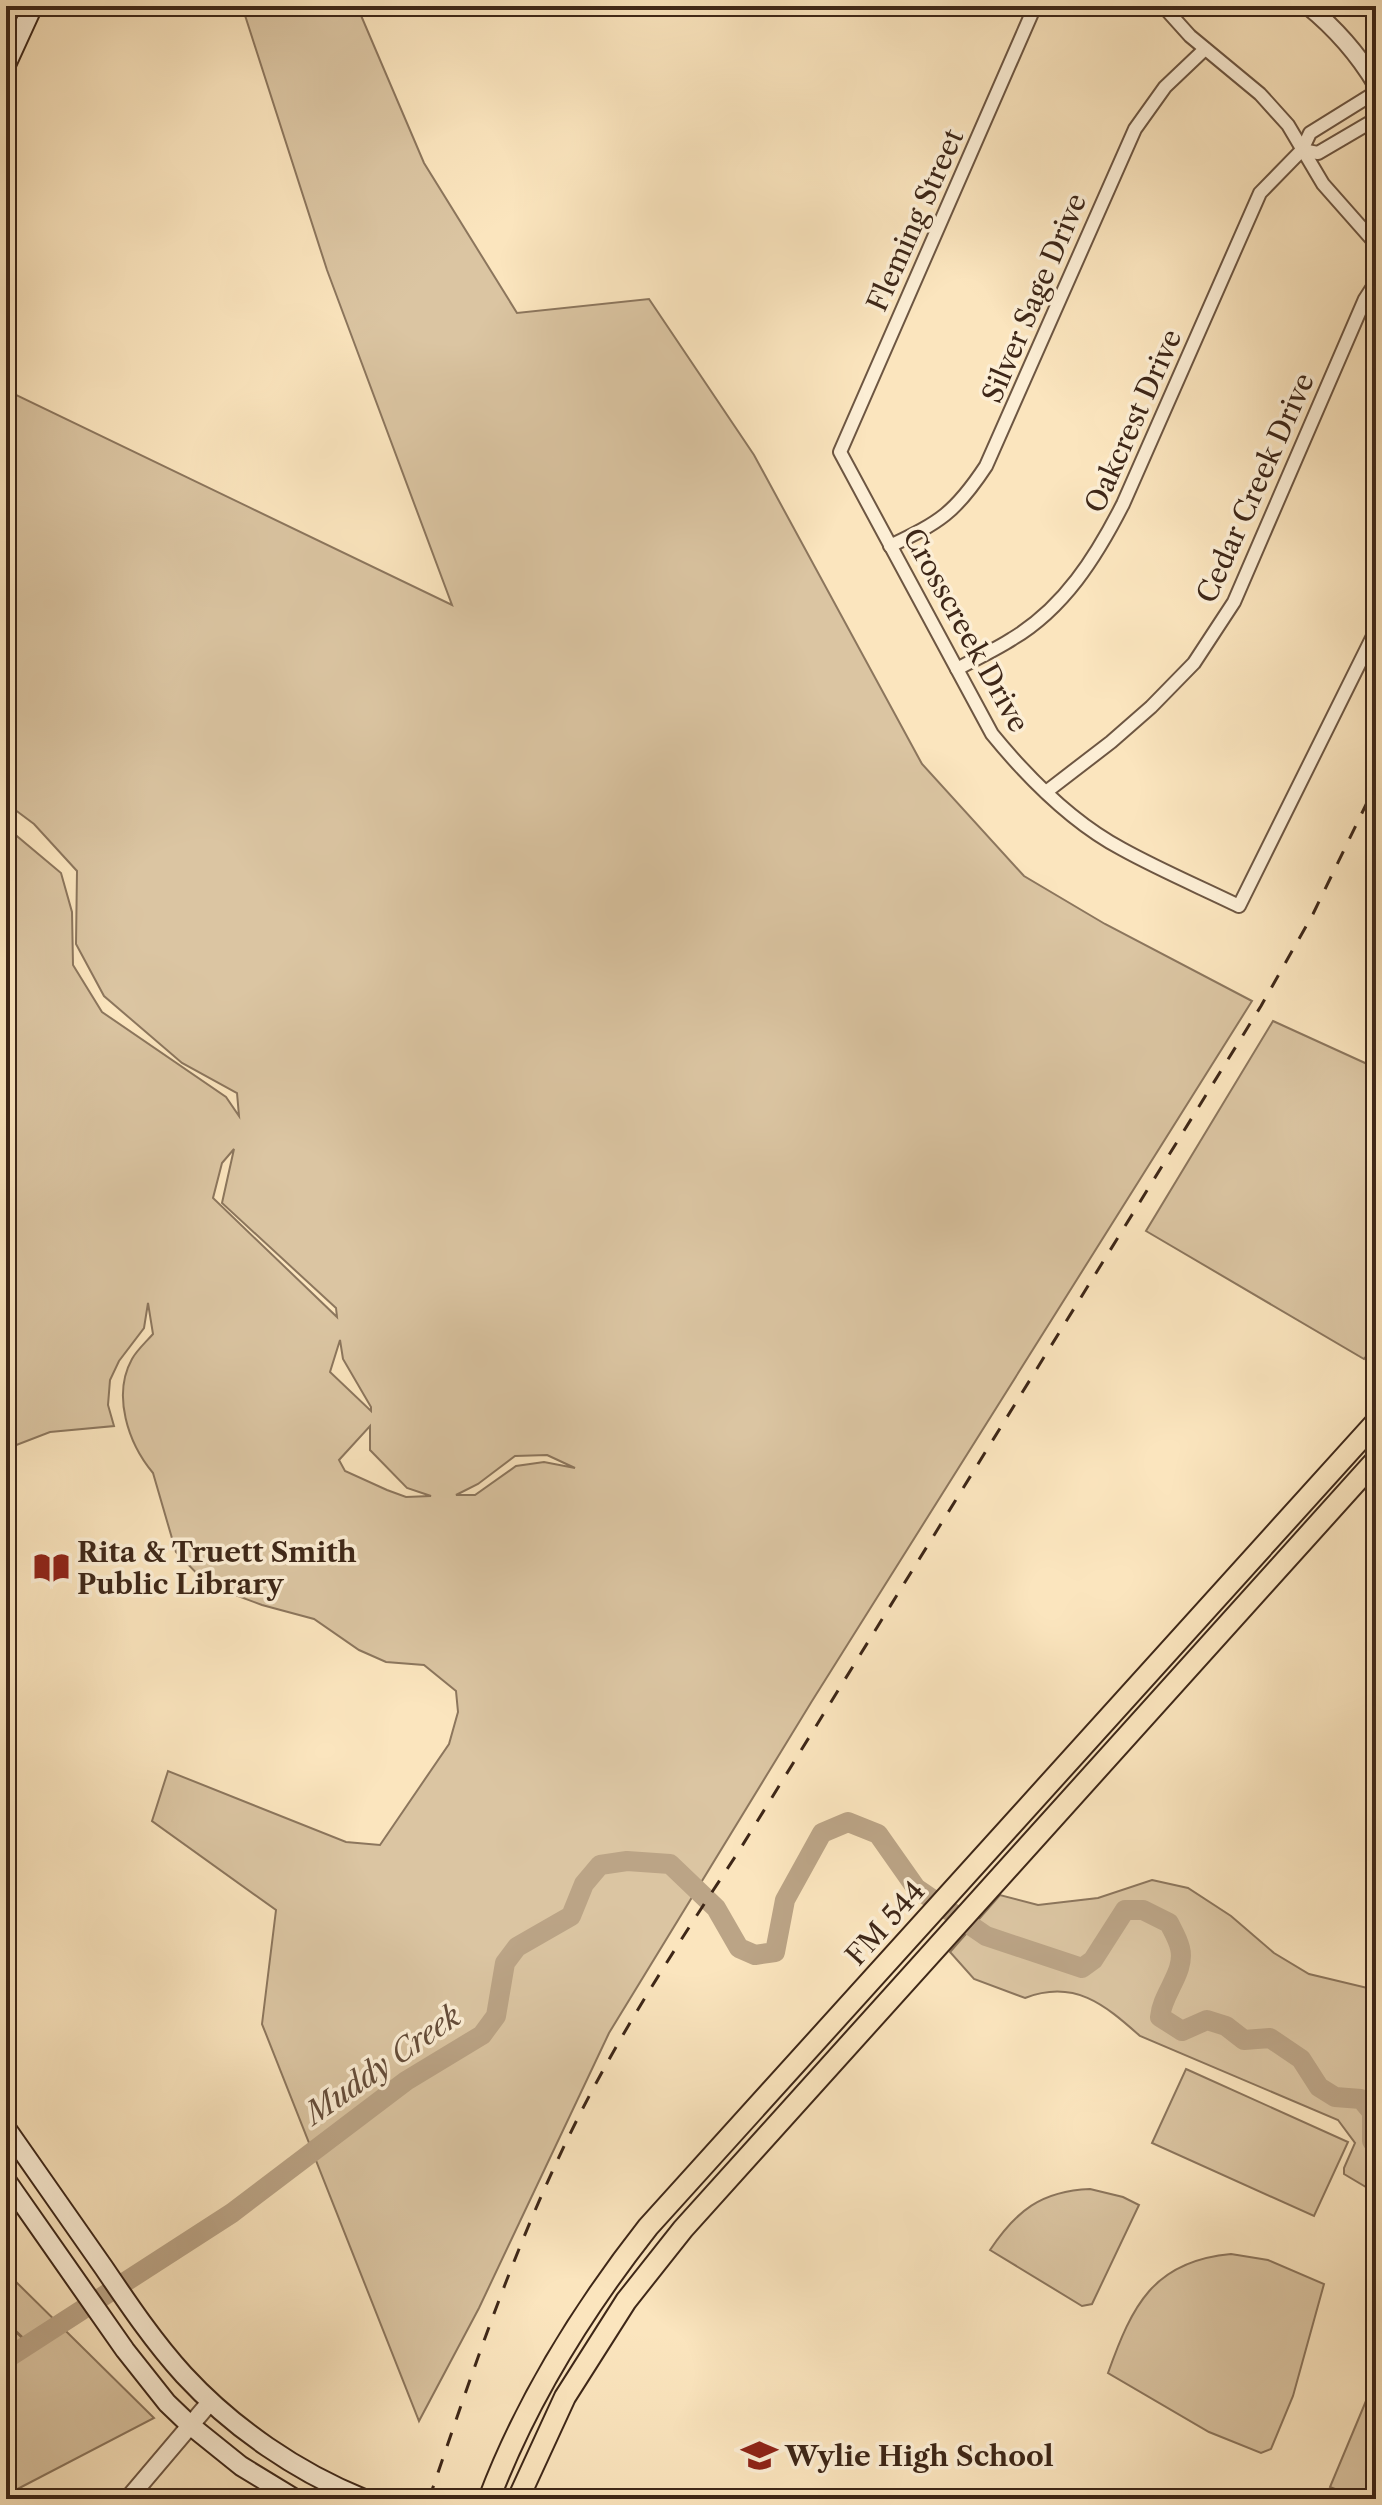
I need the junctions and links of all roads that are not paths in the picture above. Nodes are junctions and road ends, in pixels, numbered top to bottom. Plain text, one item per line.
1 (11, 6) edge
2 (33, 6) edge
3 (1035, 6) edge
4 (1163, 6) edge
5 (1308, 6) edge
6 (6, 17) edge
7 (1205, 49) junction
8 (8, 56) edge
9 (1376, 84) edge
10 (1376, 92) edge
11 (1376, 119) edge
12 (1302, 150) junction
13 (1376, 244) edge
14 (1376, 282) edge
15 (840, 452) joint
16 (890, 546) junction
17 (1376, 630) edge
18 (957, 669) junction
19 (1046, 792) junction
20 (1376, 1422) edge
21 (1376, 1460) edge
22 (1260, 1551) junction
23 (1278, 1569) junction
24 (6, 2128) edge
25 (712, 2155) junction
26 (733, 2174) junction
27 (6, 2180) edge
28 (211, 2401) junction
29 (190, 2425) junction
30 (128, 2499) edge
31 (295, 2499) edge
32 (364, 2499) edge
33 (489, 2499) edge
34 (518, 2499) edge

1 - 6 main road
2 - 8 main road
3 - 15 street, Fleming Street
4 - 7 street
5 - 9 street
7 - 12 street
7 - 16 street, Silver Sage Drive
10 - 12 street, Oakcrest Drive
11 - 12 street
12 - 13 street
12 - 18 street, Oakcrest Drive
14 - 19 street, Cedar Creek Drive
15 - 16 street, Crosscreek Drive
16 - 18 street, Crosscreek Drive
17 - 19 street, Crosscreek Drive
18 - 19 street, Crosscreek Drive
20 - 22 main road, FM 544 / FM 544
21 - 23 main road, FM 544 / FM 544
22 - 23 main road
22 - 25 main road, FM 544 / FM 544
23 - 26 main road, FM 544 / FM 544
24 - 28 main road
25 - 26 main road
25 - 33 main road, FM 544 / FM 544
26 - 34 main road, FM 544 / FM 544
27 - 29 main road
28 - 29 street
28 - 32 main road
29 - 30 street
29 - 31 main road

